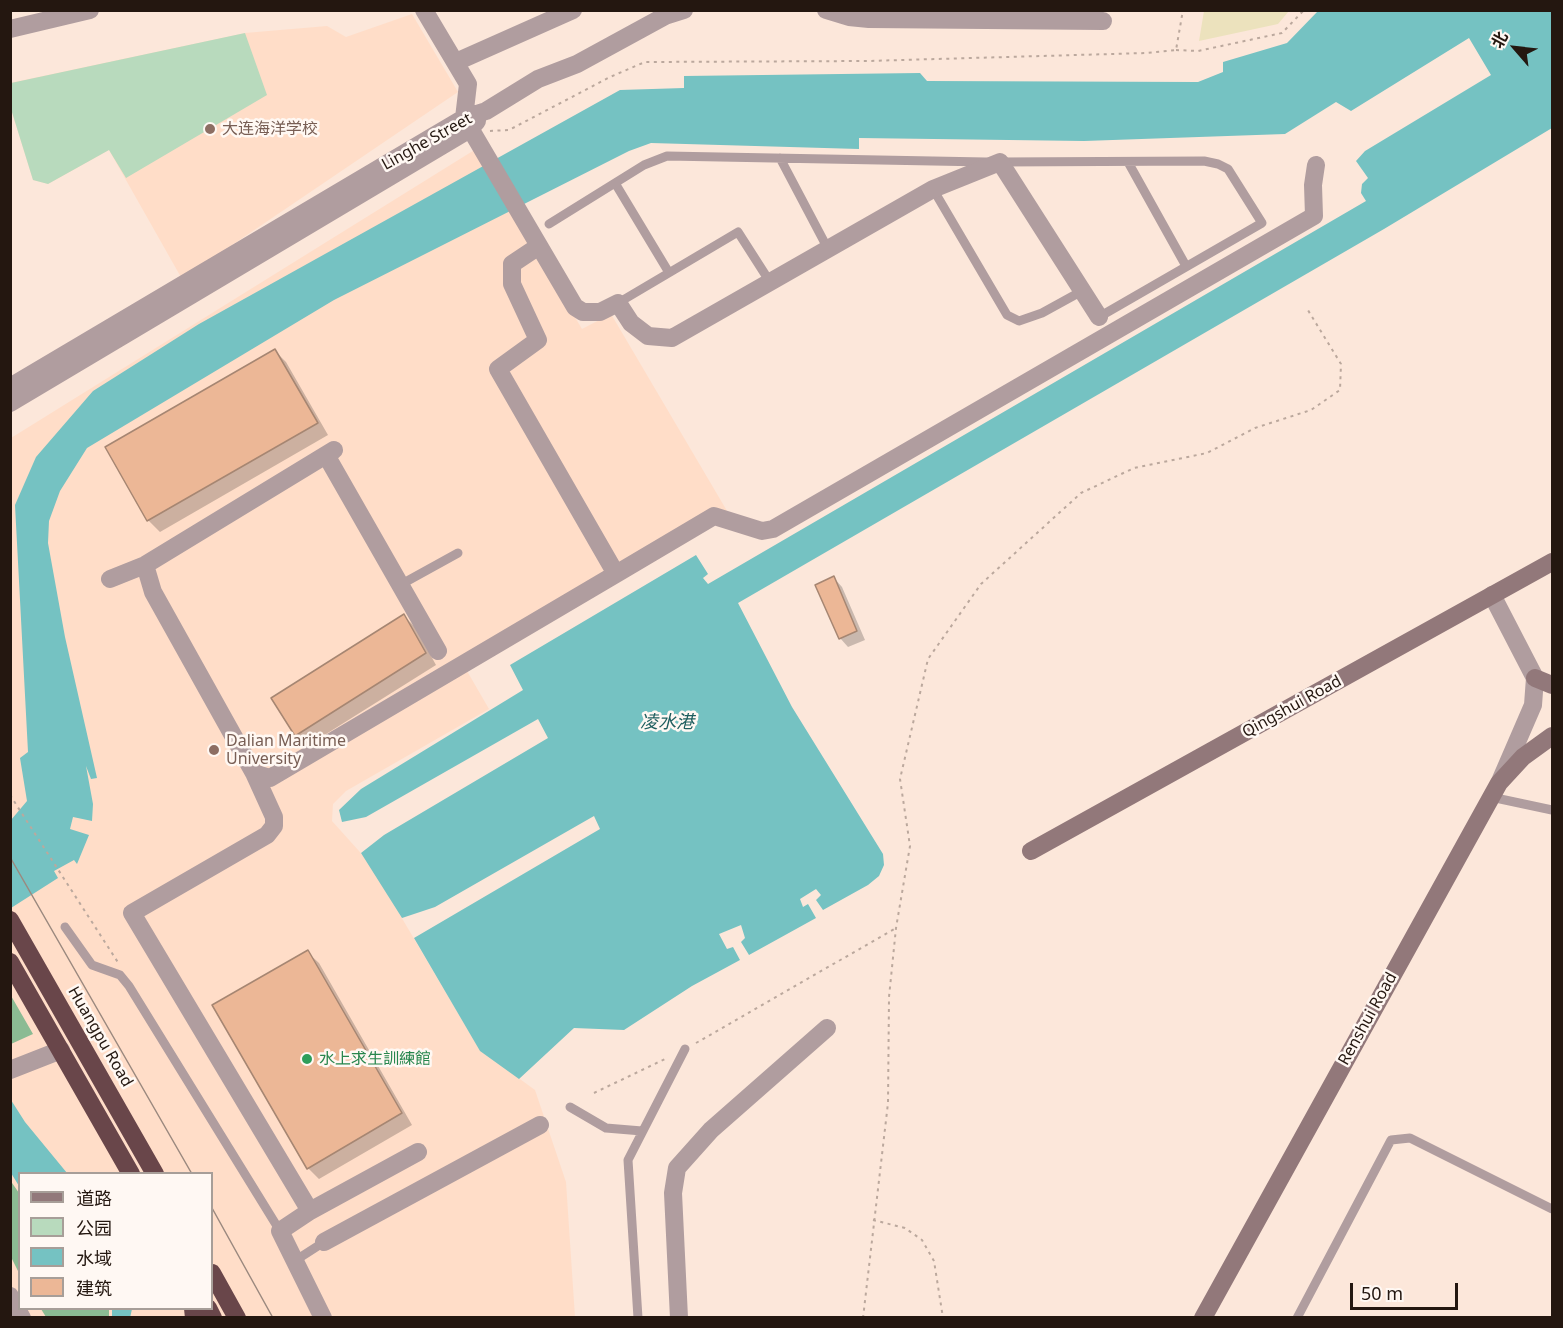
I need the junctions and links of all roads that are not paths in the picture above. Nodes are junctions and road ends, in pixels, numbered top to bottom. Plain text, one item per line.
1 (90, 10) edge
2 (423, 10) edge
3 (573, 10) edge
4 (684, 10) edge
5 (826, 10) edge
6 (1103, 21) dead end
7 (10, 29) edge
8 (456, 62) junction
9 (475, 132) junction
10 (780, 158) junction
11 (1000, 162) junction
12 (1128, 162) junction
13 (1316, 165) dead end
14 (615, 183) junction
15 (933, 189) junction
16 (549, 224) dead end
17 (539, 246) junction
18 (828, 249) junction
19 (1186, 266) junction
20 (668, 272) junction
21 (770, 282) junction
22 (1082, 291) junction
23 (618, 303) junction
24 (1098, 317) joint
25 (10, 387) edge
26 (10, 403) edge
27 (458, 553) dead end
28 (1552, 562) edge
29 (145, 565) junction
30 (616, 574) junction
31 (110, 579) dead end
32 (400, 585) junction
33 (1492, 595) junction
34 (438, 651) dead end
35 (1535, 678) junction
36 (1552, 685) edge
37 (1552, 735) edge
38 (254, 773) junction
39 (1495, 790) junction
40 (1552, 810) edge
41 (1031, 851) dead end
42 (11, 921) edge
43 (65, 927) dead end
44 (10, 962) edge
45 (827, 1028) dead end
46 (685, 1049) road end
47 (61, 1050) junction
48 (10, 1070) edge
49 (570, 1107) dead end
50 (540, 1125) dead end
51 (642, 1131) junction
52 (418, 1152) dead end
53 (130, 1172) edge
54 (154, 1172) edge
55 (1552, 1209) edge
56 (310, 1211) junction
57 (280, 1231) junction
58 (324, 1242) joint
59 (293, 1262) junction
60 (213, 1275) edge
61 (10, 1296) edge
62 (316, 1315) edge
63 (22, 1317) edge
64 (237, 1317) edge
65 (638, 1317) edge
66 (680, 1317) edge
67 (1203, 1317) edge
68 (1297, 1317) edge

1 - 7 street
2 - 8 street
3 - 8 street
4 - 9 street, Linghe Street
5 - 6 street
8 - 9 street
9 - 17 street
9 - 25 street, Linghe Street
9 - 26 street, Linghe Street
10 - 11 lane
10 - 14 lane
10 - 18 lane
11 - 12 lane
11 - 15 street
11 - 22 street
12 - 19 lane
12 - 19 lane
13 - 30 street
14 - 16 lane
14 - 20 lane
15 - 18 street
15 - 22 lane
17 - 23 street
17 - 30 street
18 - 21 street
19 - 24 lane
20 - 21 lane
20 - 23 lane
21 - 23 street
22 - 24 street
27 - 32 lane
28 - 33 street, Qingshui Road
29 - 31 street
29 - 32 street
29 - 38 street
30 - 38 street
32 - 34 street
33 - 35 street
33 - 41 street, Qingshui Road
35 - 36 street
35 - 39 street
37 - 39 street, Renshui Road
38 - 56 street
39 - 40 lane
39 - 67 street, Renshui Road
42 - 54 highway, Huangpu Road
43 - 57 lane
44 - 47 highway
45 - 66 street
46 - 51 lane
47 - 48 street
47 - 53 highway
49 - 51 lane
50 - 58 street
51 - 65 lane
52 - 56 street
55 - 68 lane
56 - 57 street
57 - 59 street
58 - 59 lane
59 - 62 street
60 - 64 highway
61 - 63 street

